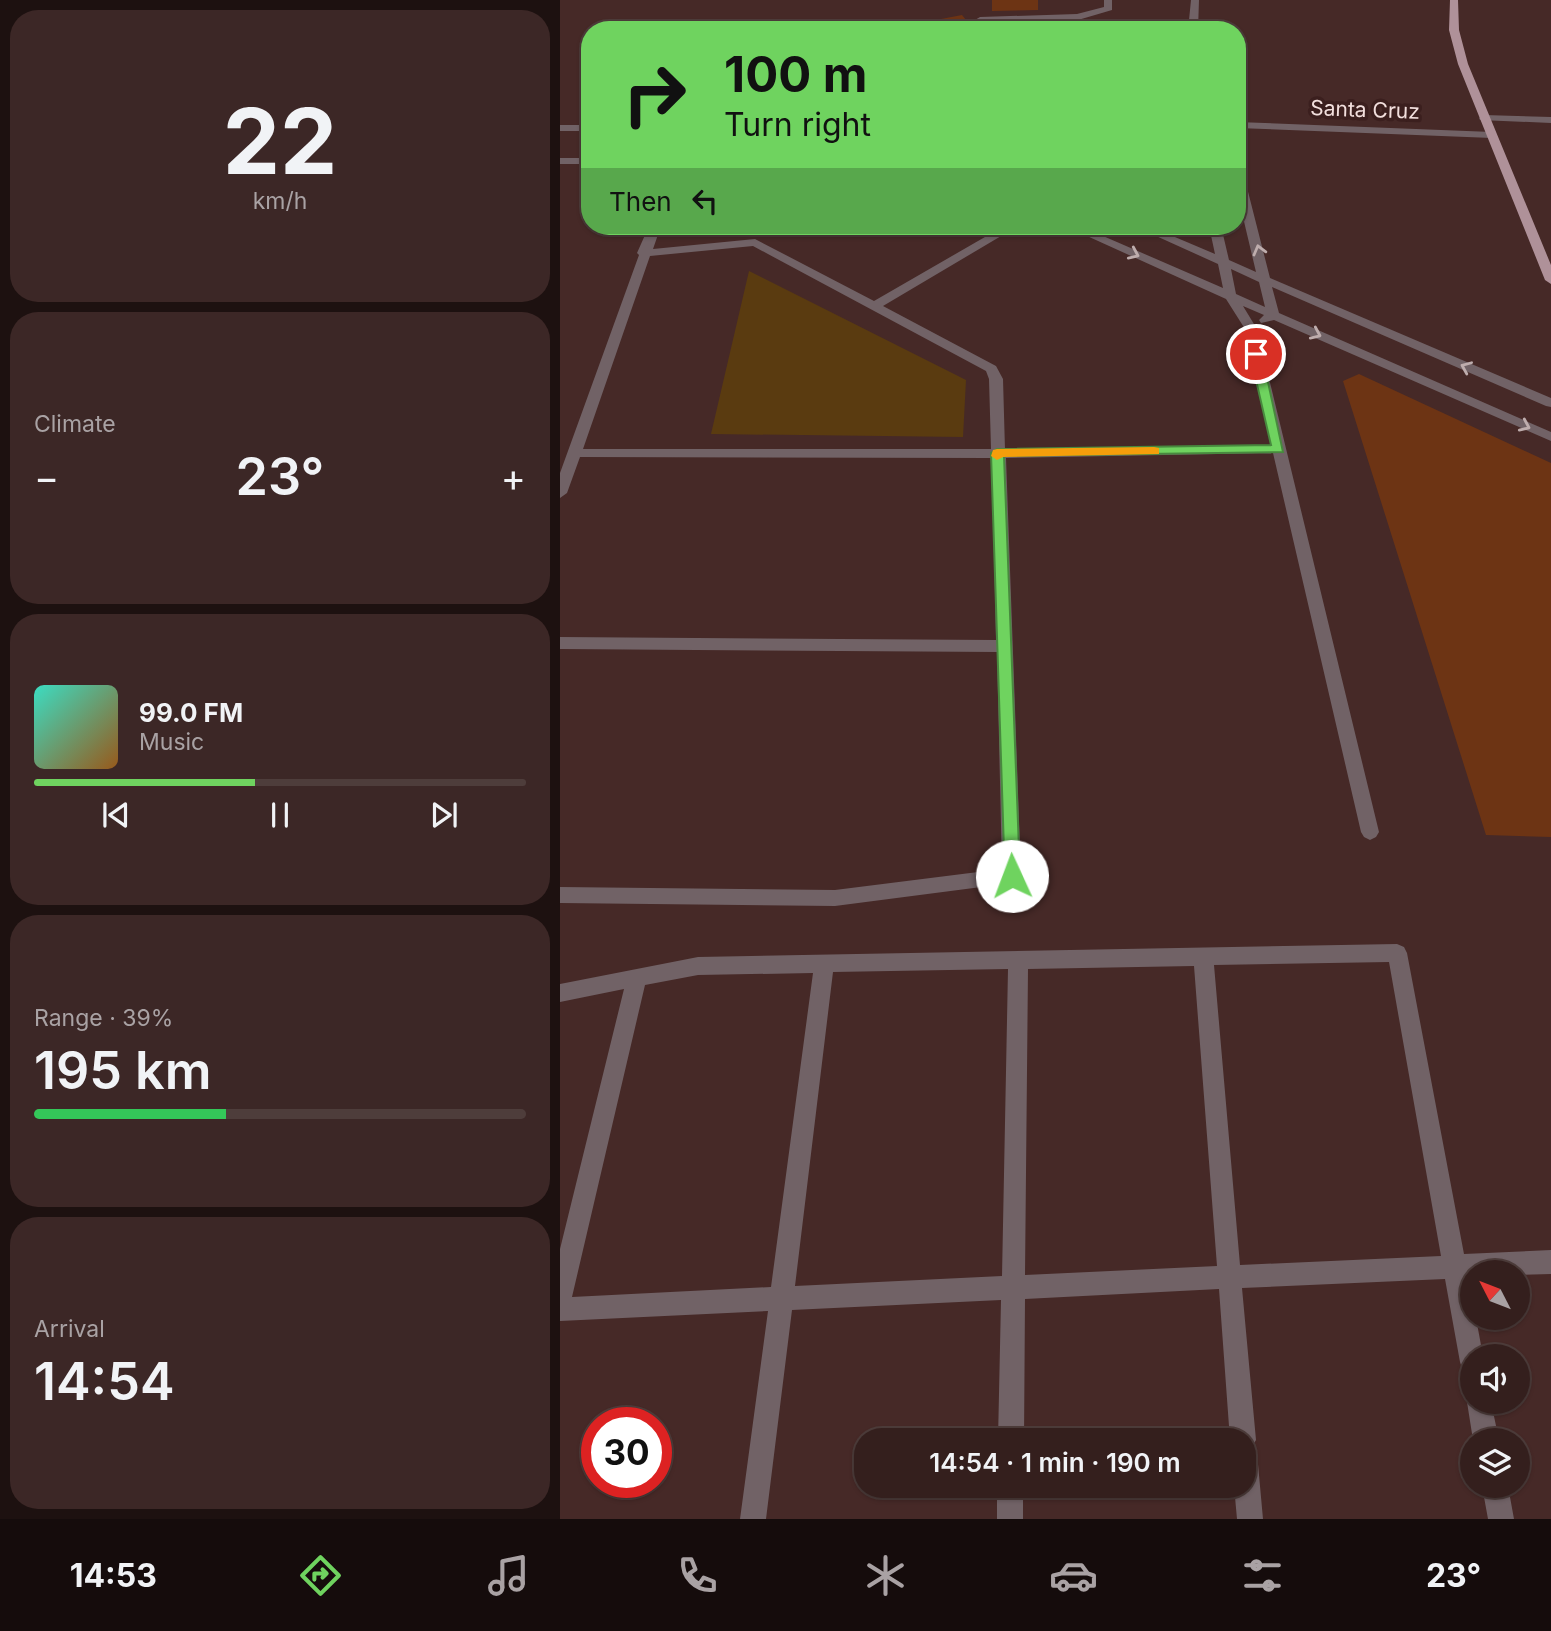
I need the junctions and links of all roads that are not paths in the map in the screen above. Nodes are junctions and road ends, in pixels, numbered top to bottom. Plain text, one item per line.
1 (1108, 0) edge
2 (1195, 0) edge
3 (1454, 0) edge
4 (980, 21) edge
5 (1194, 21) edge
6 (1484, 118) junction
7 (1551, 120) edge
8 (1246, 125) edge
9 (560, 128) edge
10 (581, 128) edge
11 (1492, 135) junction
12 (560, 161) edge
13 (581, 161) edge
14 (1246, 201) edge
15 (651, 235) edge
16 (997, 235) edge
17 (1091, 235) edge
18 (1161, 235) edge
19 (1218, 235) edge
20 (643, 253) junction
21 (1226, 263) junction
22 (1551, 280) edge
23 (1268, 282) junction
24 (1231, 297) junction
25 (873, 307) junction
26 (1273, 315) junction
27 (1251, 329) junction
28 (1551, 403) edge
29 (1551, 437) edge
30 (1278, 449) junction
31 (576, 453) junction
32 (997, 453) junction
33 (560, 493) edge
34 (560, 643) edge
35 (1003, 646) junction
36 (1370, 832) dead end
37 (560, 895) edge
38 (1203, 957) junction
39 (1018, 961) junction
40 (824, 964) junction
41 (637, 978) junction
42 (560, 993) edge
43 (1551, 1262) edge
44 (1454, 1267) junction
45 (1230, 1277) junction
46 (1014, 1287) junction
47 (560, 1297) edge
48 (782, 1298) junction
49 (560, 1308) edge
50 (1469, 1344) edge
51 (1011, 1428) edge
52 (1242, 1428) edge
53 (1010, 1498) edge
54 (1248, 1498) edge
55 (1497, 1498) edge
56 (754, 1519) edge
57 (1010, 1519) edge
58 (1250, 1519) edge
59 (1501, 1519) edge

1 - 4 street
2 - 5 street
3 - 6 main road
6 - 7 street
6 - 11 main road
8 - 11 street, Santa Cruz
9 - 10 street
11 - 22 main road
12 - 13 street
23 -> 14 street
15 - 20 street
16 - 25 street
17 -> 24 street
18 - 21 street
19 - 21 street
20 - 25 street
20 - 31 street
21 - 23 street
21 - 24 street
23 - 26 street
28 -> 23 street
24 - 26 street
24 - 27 street
25 - 32 street
26 - 27 street
26 -> 29 street
27 - 30 street
30 - 32 street
30 - 36 street
31 - 32 street
31 - 33 street
32 - 35 street
34 - 35 street
35 - 37 street
38 - 39 street
38 - 44 street
38 - 45 street
39 - 40 street
39 - 46 street
40 - 41 street
40 - 48 street
41 - 42 street
41 - 47 street
43 - 44 street
44 - 45 street
44 - 50 street
45 - 46 street
45 - 52 street
46 - 48 street
46 - 51 street
48 - 49 street
48 - 56 street
53 - 57 street
54 - 58 street
55 - 59 street

